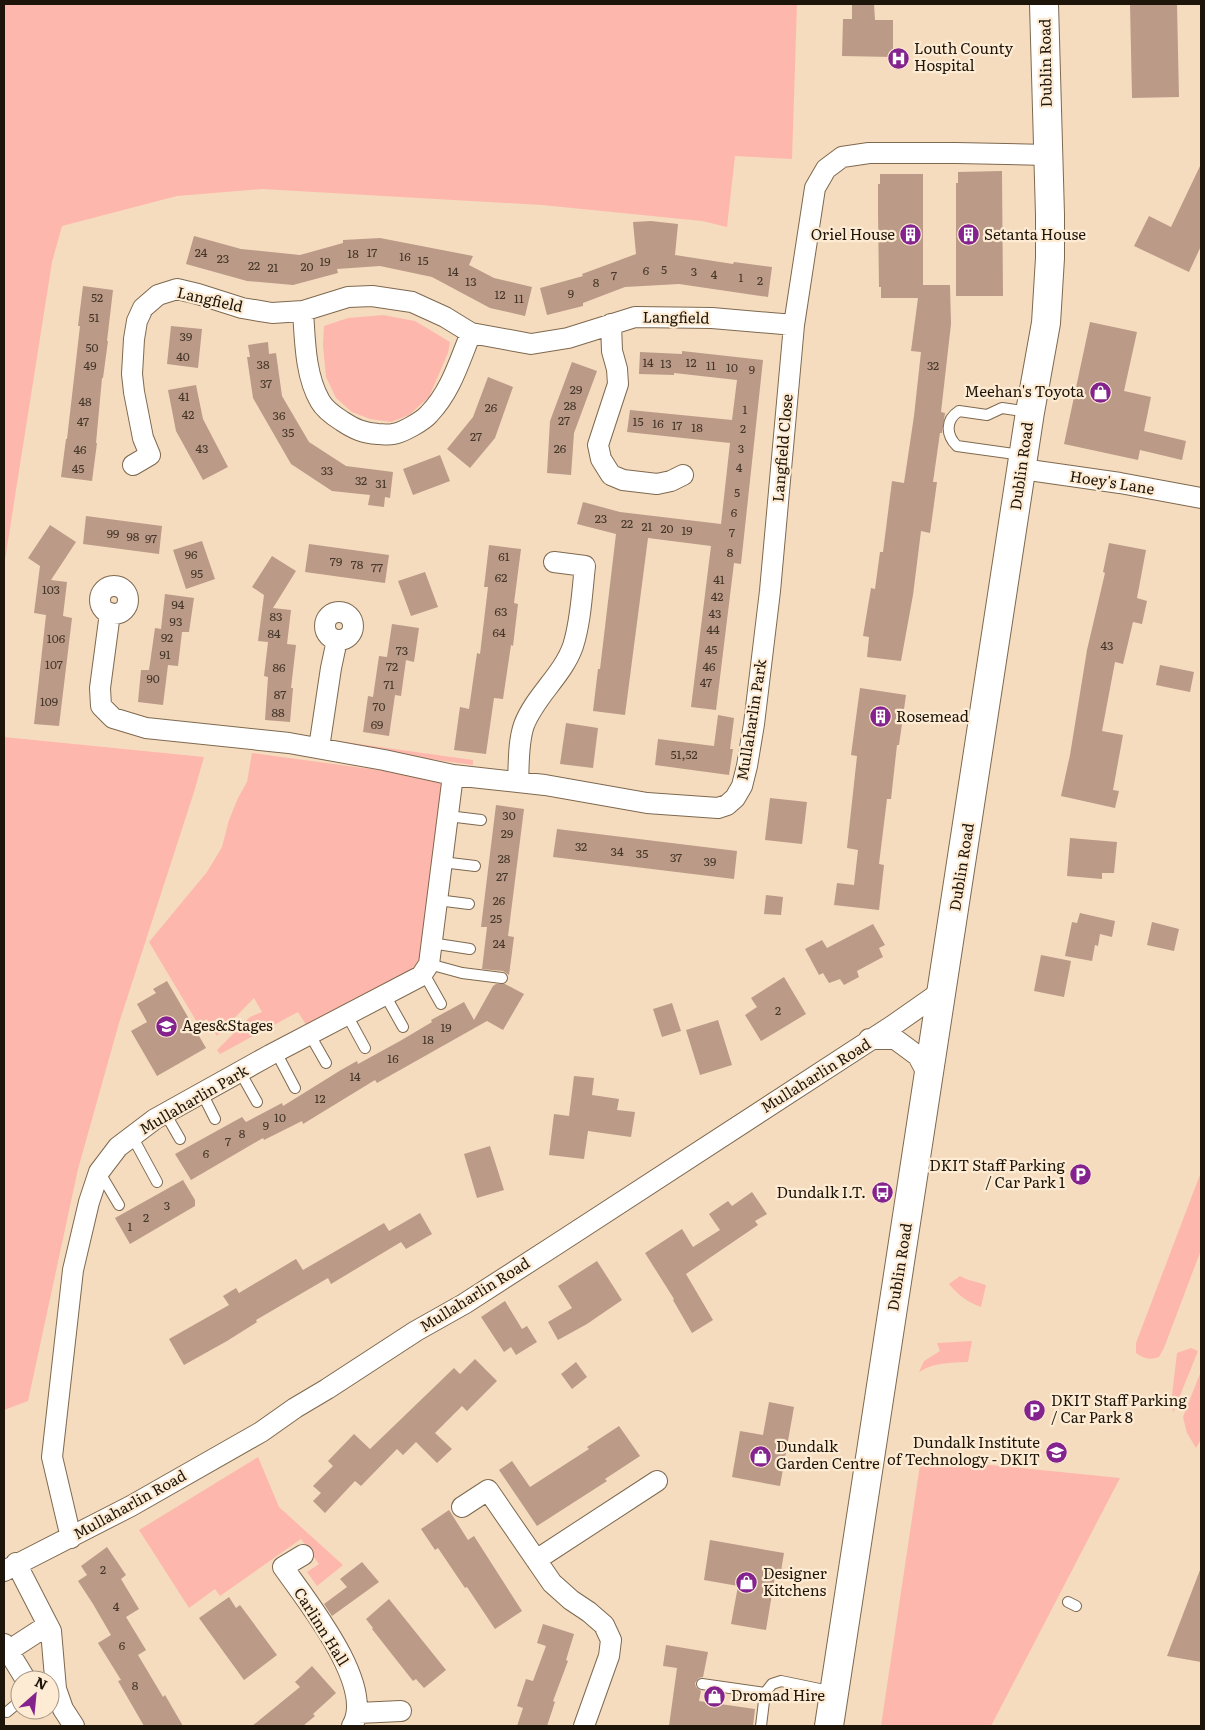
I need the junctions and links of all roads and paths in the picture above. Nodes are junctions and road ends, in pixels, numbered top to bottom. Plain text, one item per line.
1 (1044, 4) edge
2 (1048, 156) junction
3 (303, 311) junction
4 (611, 324) junction
5 (794, 325) junction
6 (471, 333) junction
7 (1030, 412) junction
8 (1023, 463) junction
9 (133, 465) dead end
10 (683, 475) dead end
11 (1201, 498) edge
12 (554, 562) dead end
13 (772, 570) joint
14 (110, 613) dead end
15 (337, 640) dead end
16 (319, 748) junction
17 (454, 775) junction
18 (518, 782) junction
19 (448, 816) junction
20 (481, 820) dead end
21 (442, 862) junction
22 (475, 866) dead end
23 (437, 900) junction
24 (469, 904) dead end
25 (431, 943) junction
26 (470, 949) dead end
27 (426, 968) junction
28 (502, 978) dead end
29 (942, 991) junction
30 (385, 995) junction
31 (441, 1004) dead end
32 (348, 1016) junction
33 (403, 1027) dead end
34 (310, 1035) junction
35 (869, 1039) junction
36 (365, 1048) dead end
37 (276, 1052) junction
38 (326, 1063) dead end
39 (239, 1070) junction
40 (929, 1077) junction
41 (294, 1088) dead end
42 (202, 1093) junction
43 (257, 1102) dead end
44 (165, 1113) junction
45 (215, 1119) dead end
46 (132, 1136) junction
47 (180, 1140) dead end
48 (99, 1172) junction
49 (157, 1182) dead end
50 (119, 1205) dead end
51 (657, 1481) dead end
52 (462, 1507) dead end
53 (70, 1538) junction
54 (302, 1555) dead end
55 (536, 1560) junction
56 (10, 1567) edge
57 (48, 1625) junction
58 (6, 1648) edge
59 (20, 1670) edge
60 (702, 1684) dead end
61 (835, 1692) junction
62 (765, 1693) junction
63 (10, 1709) edge
64 (401, 1711) dead end
65 (7, 1712) dead end
66 (355, 1719) edge
67 (74, 1726) edge
68 (584, 1726) edge
69 (761, 1726) edge
70 (829, 1726) edge

1 - 2 main road, Dublin Road
2 - 5 street, Langfield Close
2 - 7 main road, Dublin Road
3 - 6 street, Langfield
3 - 6 street
3 - 9 street, Langfield
4 - 5 street, Langfield
4 - 6 street, Langfield
4 - 10 street
5 - 13 street, Langfield Close
7 - 8 main road, Dublin Road
7 - 8 lane
8 - 11 street, Hoey's Lane
8 - 29 main road, Dublin Road
12 - 18 street
13 - 18 street, Mullaharlin Park
14 - 16 street, Mullaharlin Park
15 - 16 street
16 - 17 street, Mullaharlin Park
17 - 18 street, Mullaharlin Park
17 - 19 street
19 - 20 lane
19 - 21 street
21 - 22 lane
21 - 23 street
23 - 24 lane
23 - 25 street
25 - 26 lane
25 - 27 street
27 - 28 lane
27 - 30 street, Mullaharlin Park
27 - 31 lane
29 - 35 street
29 - 40 main road, Dublin Road
30 - 32 street, Mullaharlin Park
30 - 33 lane
32 - 34 street, Mullaharlin Park
32 - 36 lane
34 - 37 street, Mullaharlin Park
34 - 38 lane
35 - 40 street, Mullaharlin Road
35 - 53 street, Mullaharlin Road
37 - 39 street, Mullaharlin Park
37 - 41 lane
39 - 42 street, Mullaharlin Park
39 - 43 lane
40 - 61 main road, Dublin Road
42 - 44 street, Mullaharlin Park
42 - 45 lane
44 - 46 street, Mullaharlin Park
44 - 47 lane
46 - 48 street, Mullaharlin Park
46 - 49 lane
48 - 50 lane
48 - 53 street, Mullaharlin Park
51 - 55 street
52 - 55 street
53 - 56 street, Mullaharlin Road
54 - 66 street, Carlinn Hall
55 - 68 street
56 - 57 street
57 - 58 street
57 - 67 street
58 - 59 street
60 - 62 lane
61 - 62 lane
61 - 70 main road, Dublin Road
62 - 69 lane
63 - 65 lane
64 - 66 street, Carlinn Hall

